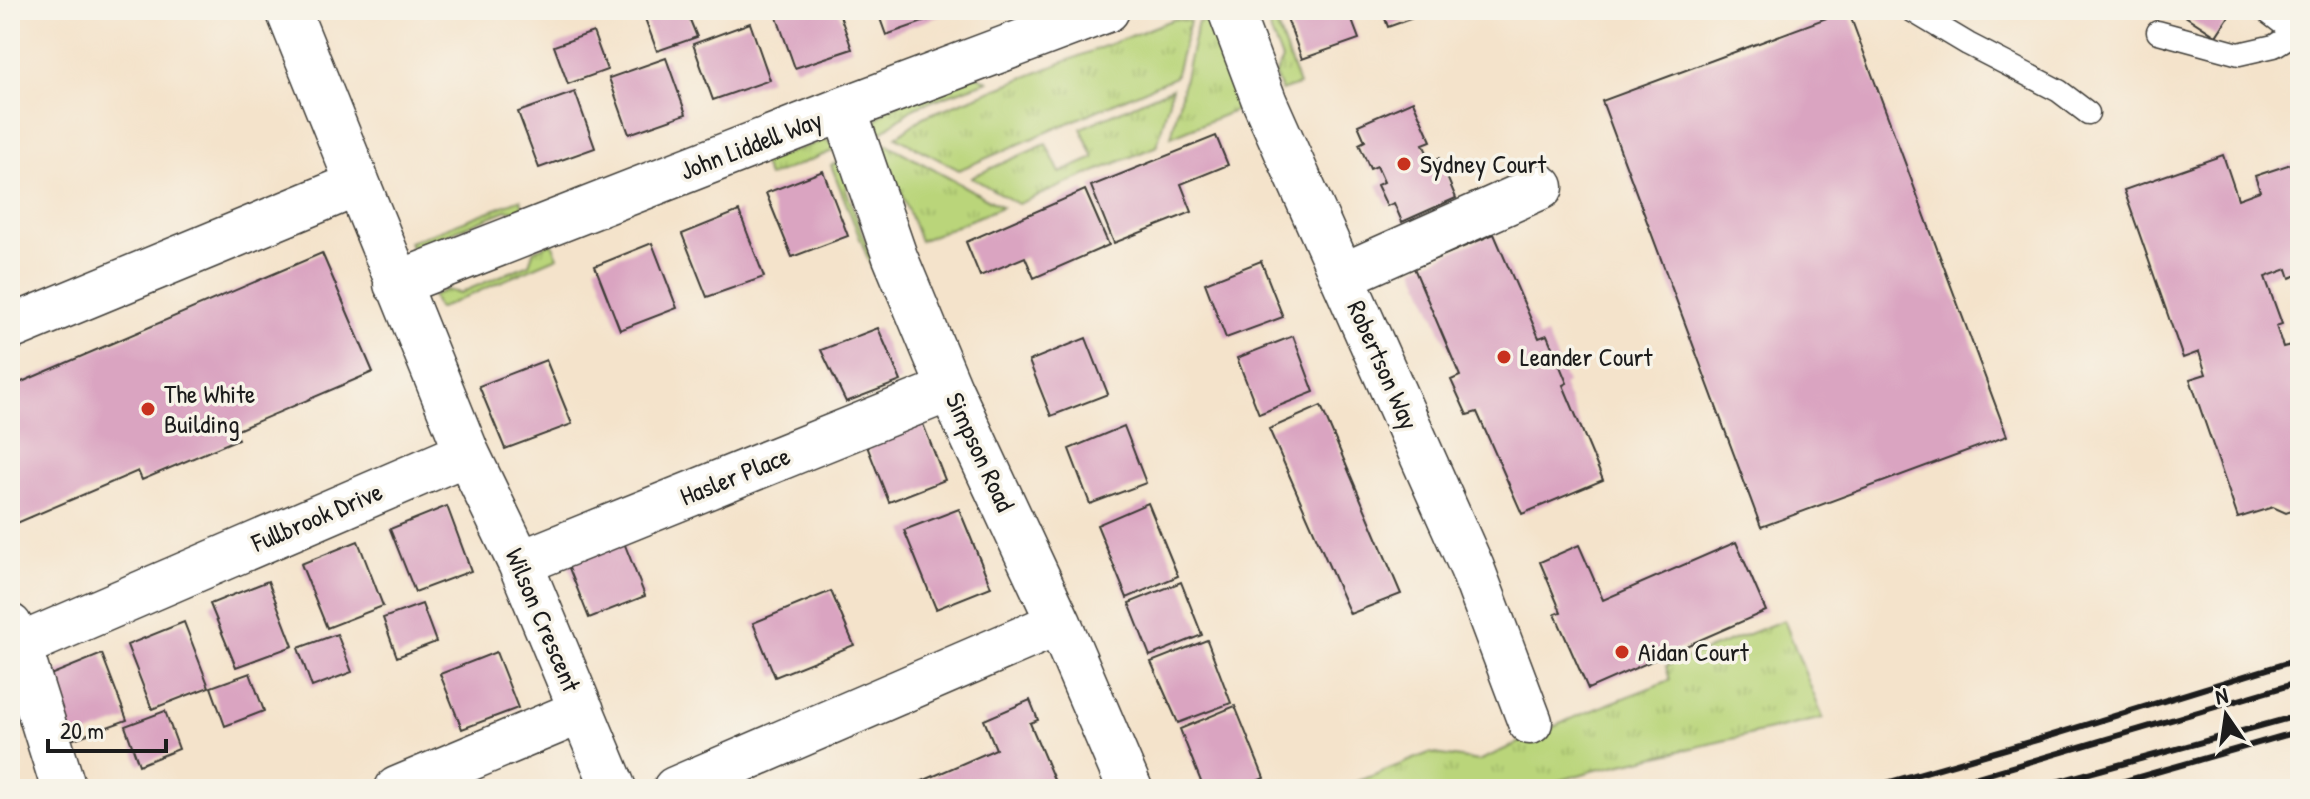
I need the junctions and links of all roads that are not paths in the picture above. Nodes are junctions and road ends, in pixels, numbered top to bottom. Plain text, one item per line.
1 (288, 10) edge
2 (1107, 10) edge
3 (1230, 10) edge
4 (1911, 10) edge
5 (2265, 10) edge
6 (2158, 32) dead end
7 (844, 109) junction
8 (2088, 113) dead end
9 (358, 184) junction
10 (1541, 187) dead end
11 (1344, 275) junction
12 (396, 284) junction
13 (10, 328) edge
14 (950, 389) junction
15 (467, 453) junction
16 (520, 563) junction
17 (1059, 623) junction
18 (14, 636) edge
19 (582, 711) junction
20 (1530, 722) dead end
21 (64, 789) edge
22 (397, 789) edge
23 (614, 789) edge
24 (675, 789) edge
25 (1130, 789) edge

1 - 9 street
2 - 7 street, John Liddell Way
3 - 11 street, Robertson Way
4 - 8 lane
5 - 6 lane
7 - 12 street, John Liddell Way
7 - 14 street, Simpson Road
9 - 12 street
9 - 13 street
10 - 11 street
11 - 20 street, Robertson Way
12 - 15 street
14 - 16 street, Hasler Place
14 - 17 street, Simpson Road
15 - 16 street, Wilson Crescent
15 - 18 street, Fullbrook Drive
16 - 19 street, Wilson Crescent
17 - 24 street
17 - 25 street, Simpson Road
18 - 21 street
19 - 22 street
19 - 23 street, Wilson Crescent

